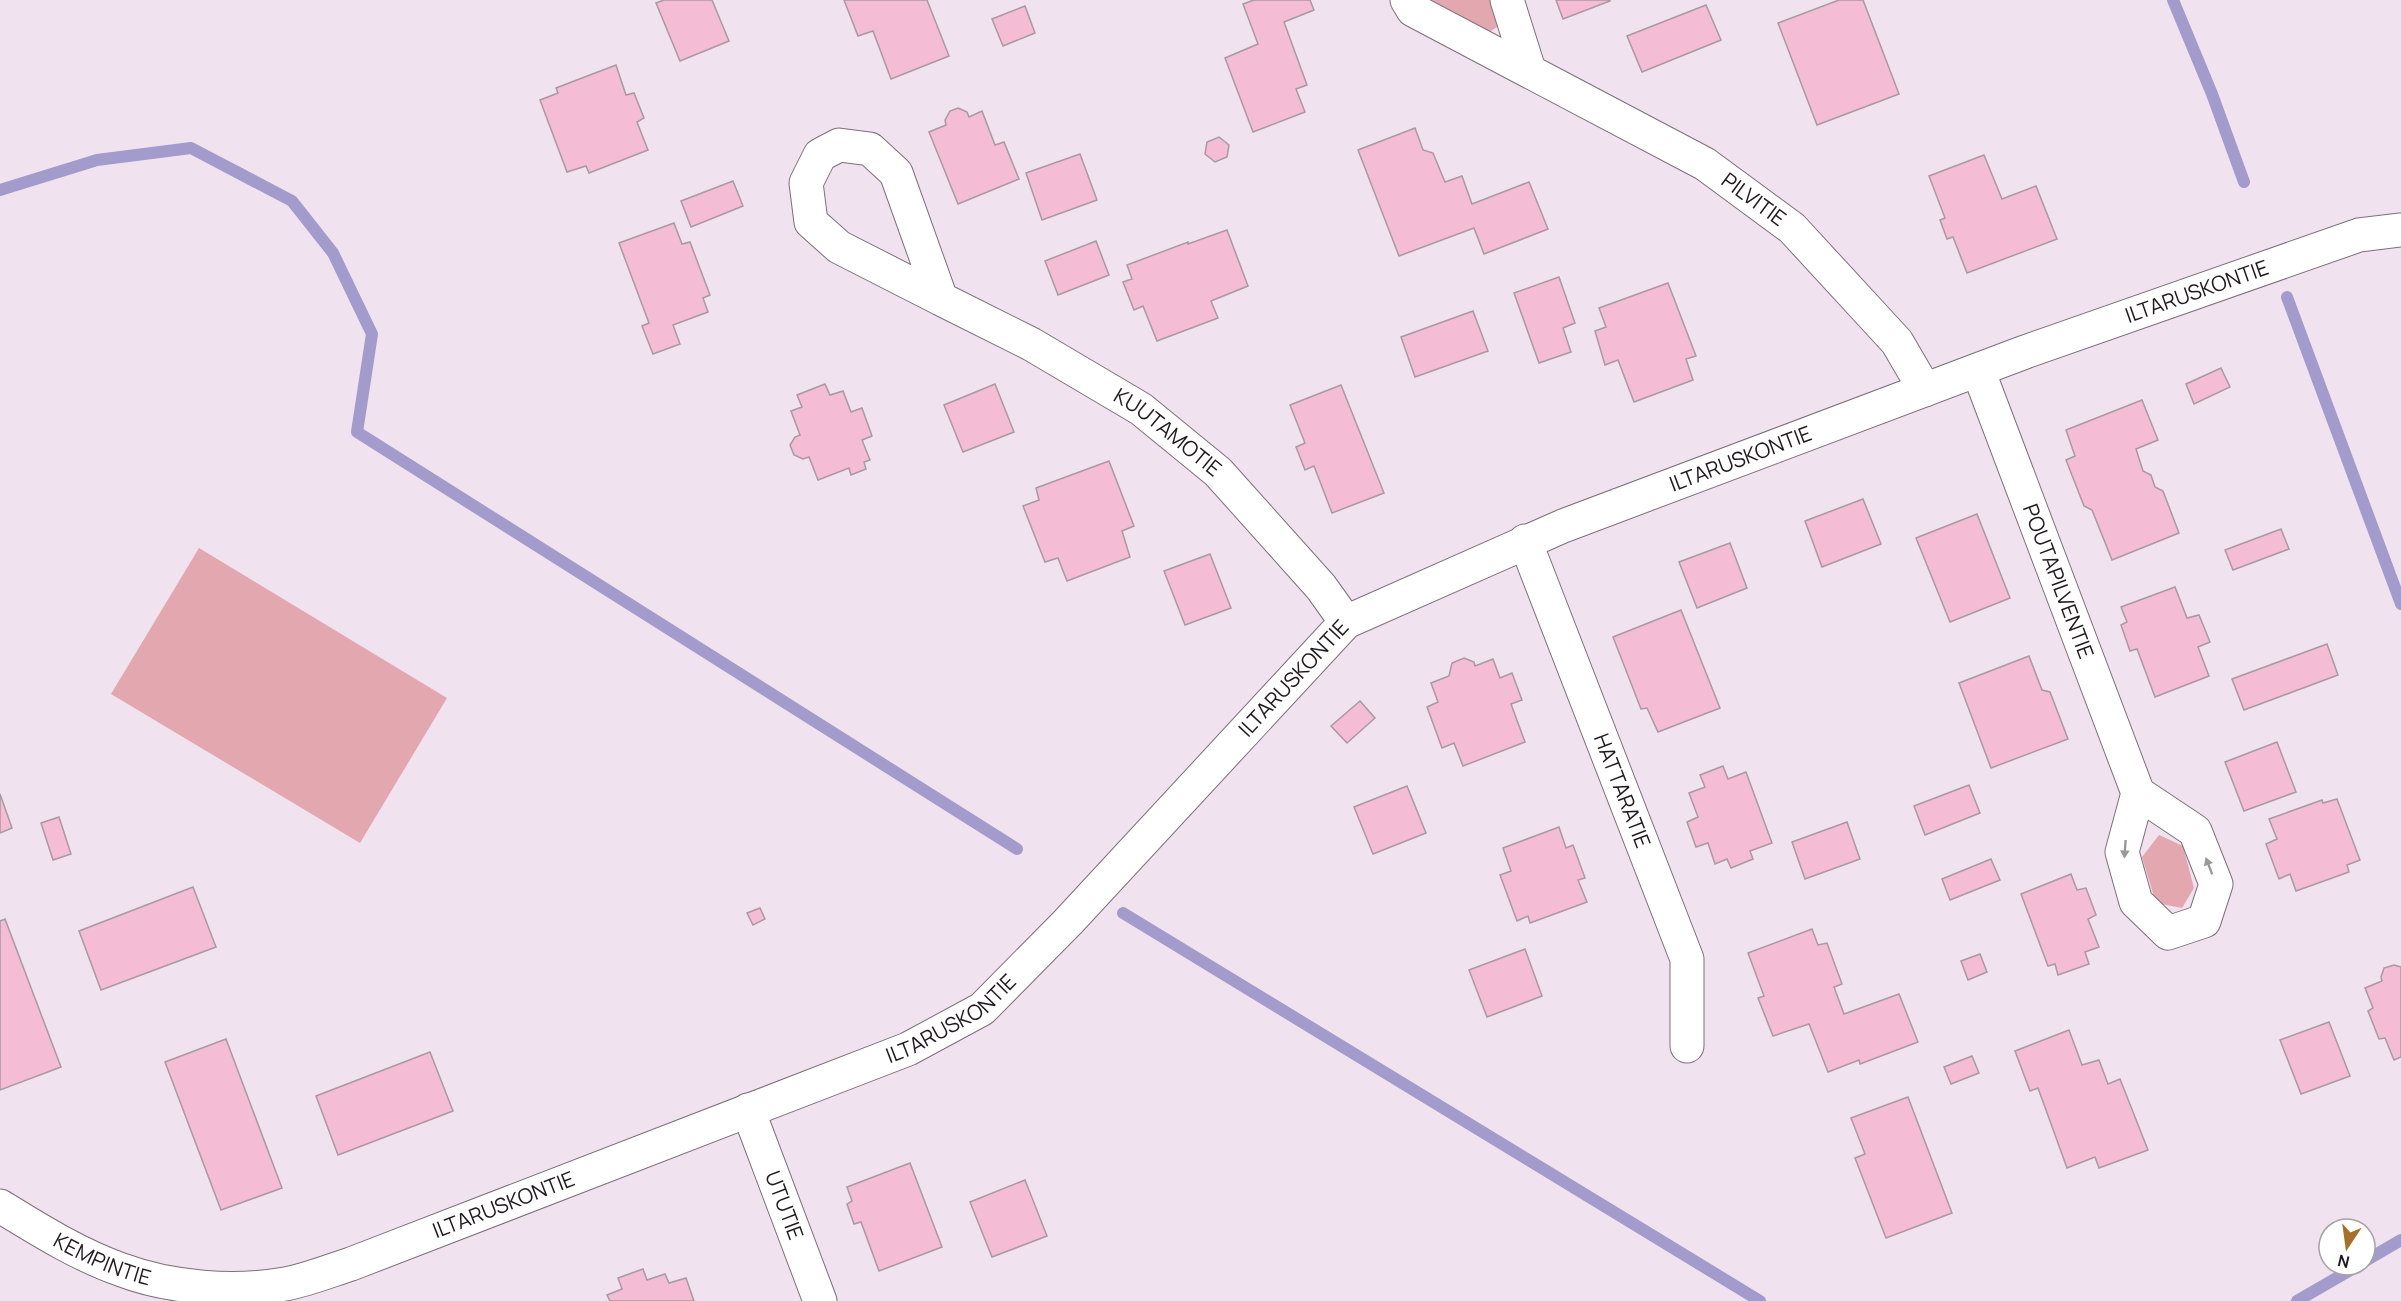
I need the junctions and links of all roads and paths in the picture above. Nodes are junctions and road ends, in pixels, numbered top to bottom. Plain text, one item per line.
1 (1407, 0) edge
2 (1507, 0) edge
3 (1529, 70) junction
4 (2401, 230) edge
5 (941, 299) junction
6 (1978, 370) junction
7 (1925, 390) junction
8 (1526, 542) junction
9 (1346, 622) junction
10 (2139, 793) dead end
11 (1687, 1046) dead end
12 (748, 1110) junction
13 (0, 1206) edge
14 (289, 1292) edge
15 (820, 1301) edge

1 - 3 street, PILVITIE
2 - 3 street
3 - 7 street, PILVITIE
4 - 6 street, ILTARUSKONTIE
5 - 5 street, KUUTAMOTIE
5 - 9 street, KUUTAMOTIE
6 - 7 street, ILTARUSKONTIE
6 - 10 street, POUTAPILVENTIE
7 - 8 street, ILTARUSKONTIE
8 - 9 street, ILTARUSKONTIE
8 - 11 street, HATTARATIE
9 - 12 street, ILTARUSKONTIE
12 - 14 street, ILTARUSKONTIE
12 - 15 street, UTUTIE
13 - 14 street, KEMPINTIE

